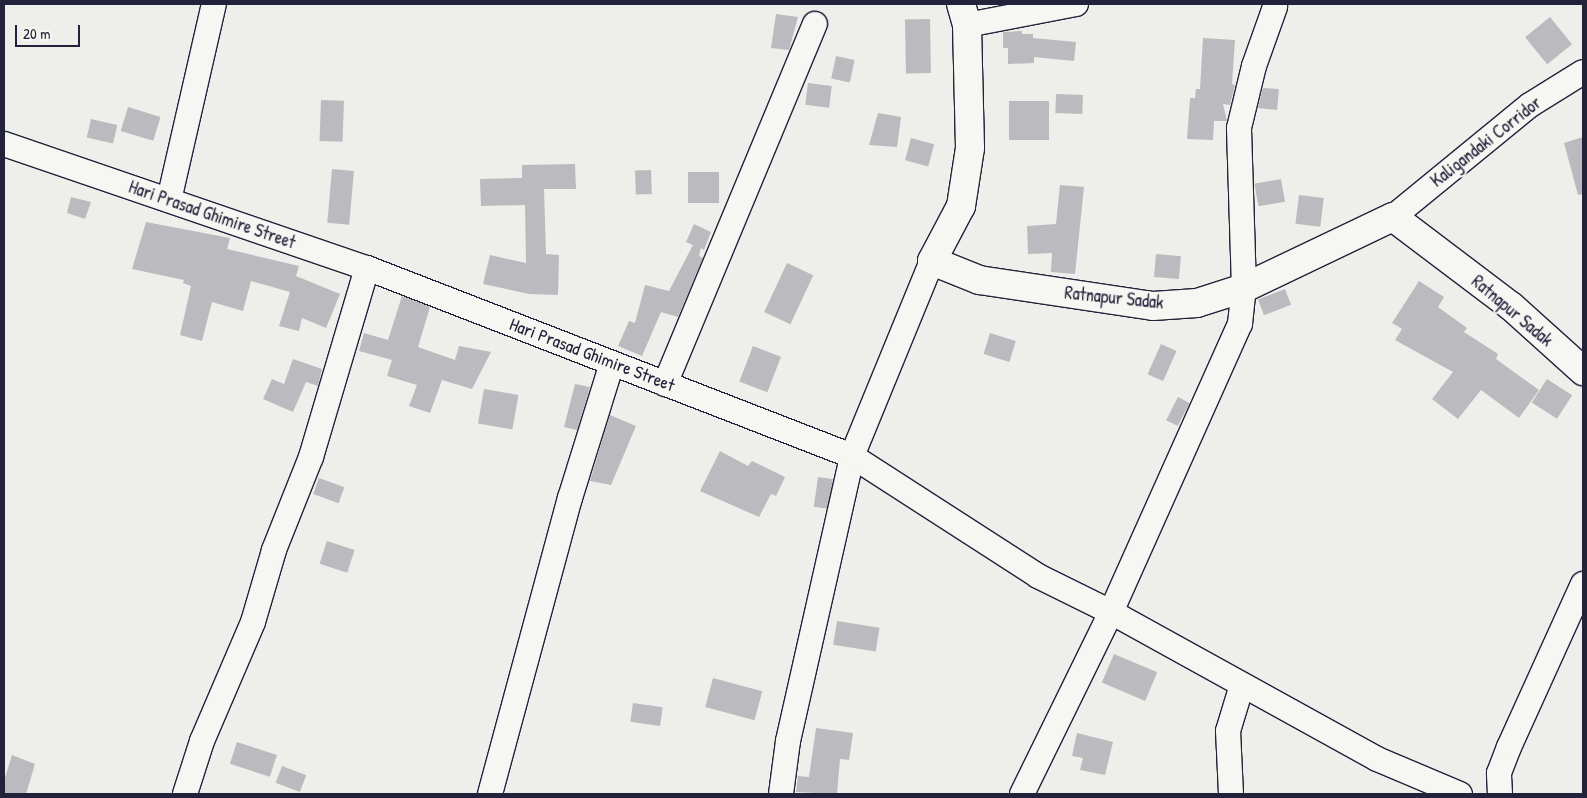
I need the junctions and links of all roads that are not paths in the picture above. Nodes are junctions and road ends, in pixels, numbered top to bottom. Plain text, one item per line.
1 (214, 4) edge
2 (1076, 4) edge
3 (1275, 7) dead end
4 (964, 15) edge
5 (815, 24) dead end
6 (1583, 72) edge
7 (4, 144) edge
8 (169, 200) junction
9 (1393, 217) junction
10 (932, 261) junction
11 (367, 268) junction
12 (1244, 288) junction
13 (612, 363) junction
14 (1583, 371) edge
15 (665, 384) junction
16 (852, 456) junction
17 (1583, 584) edge
18 (1111, 612) junction
19 (1242, 685) junction
20 (185, 794) edge
21 (490, 794) edge
22 (780, 794) edge
23 (1022, 794) edge
24 (1231, 794) edge
25 (1460, 794) edge
26 (1500, 794) edge

1 - 8 street
2 - 4 street
3 - 12 street
4 - 10 main road
5 - 15 street
6 - 9 street, Kaligandaki Corridor
7 - 8 street, Hari Prasad Ghimire Street
8 - 11 street, Hari Prasad Ghimire Street
9 - 12 main road, Ratnapur Sadak
9 - 14 main road, Ratnapur Sadak
10 - 12 main road, Ratnapur Sadak
10 - 16 street
11 - 13 street, Hari Prasad Ghimire Street
11 - 20 street
12 - 18 street
13 - 15 street, Hari Prasad Ghimire Street
13 - 21 street
15 - 16 street, Hari Prasad Ghimire Street
16 - 18 street, Hari Prasad Ghimire Street
16 - 22 street
17 - 26 street
18 - 19 street, Hari Prasad Ghimire Street
18 - 23 street
19 - 24 street
19 - 25 street, Hari Prasad Ghimire Street

